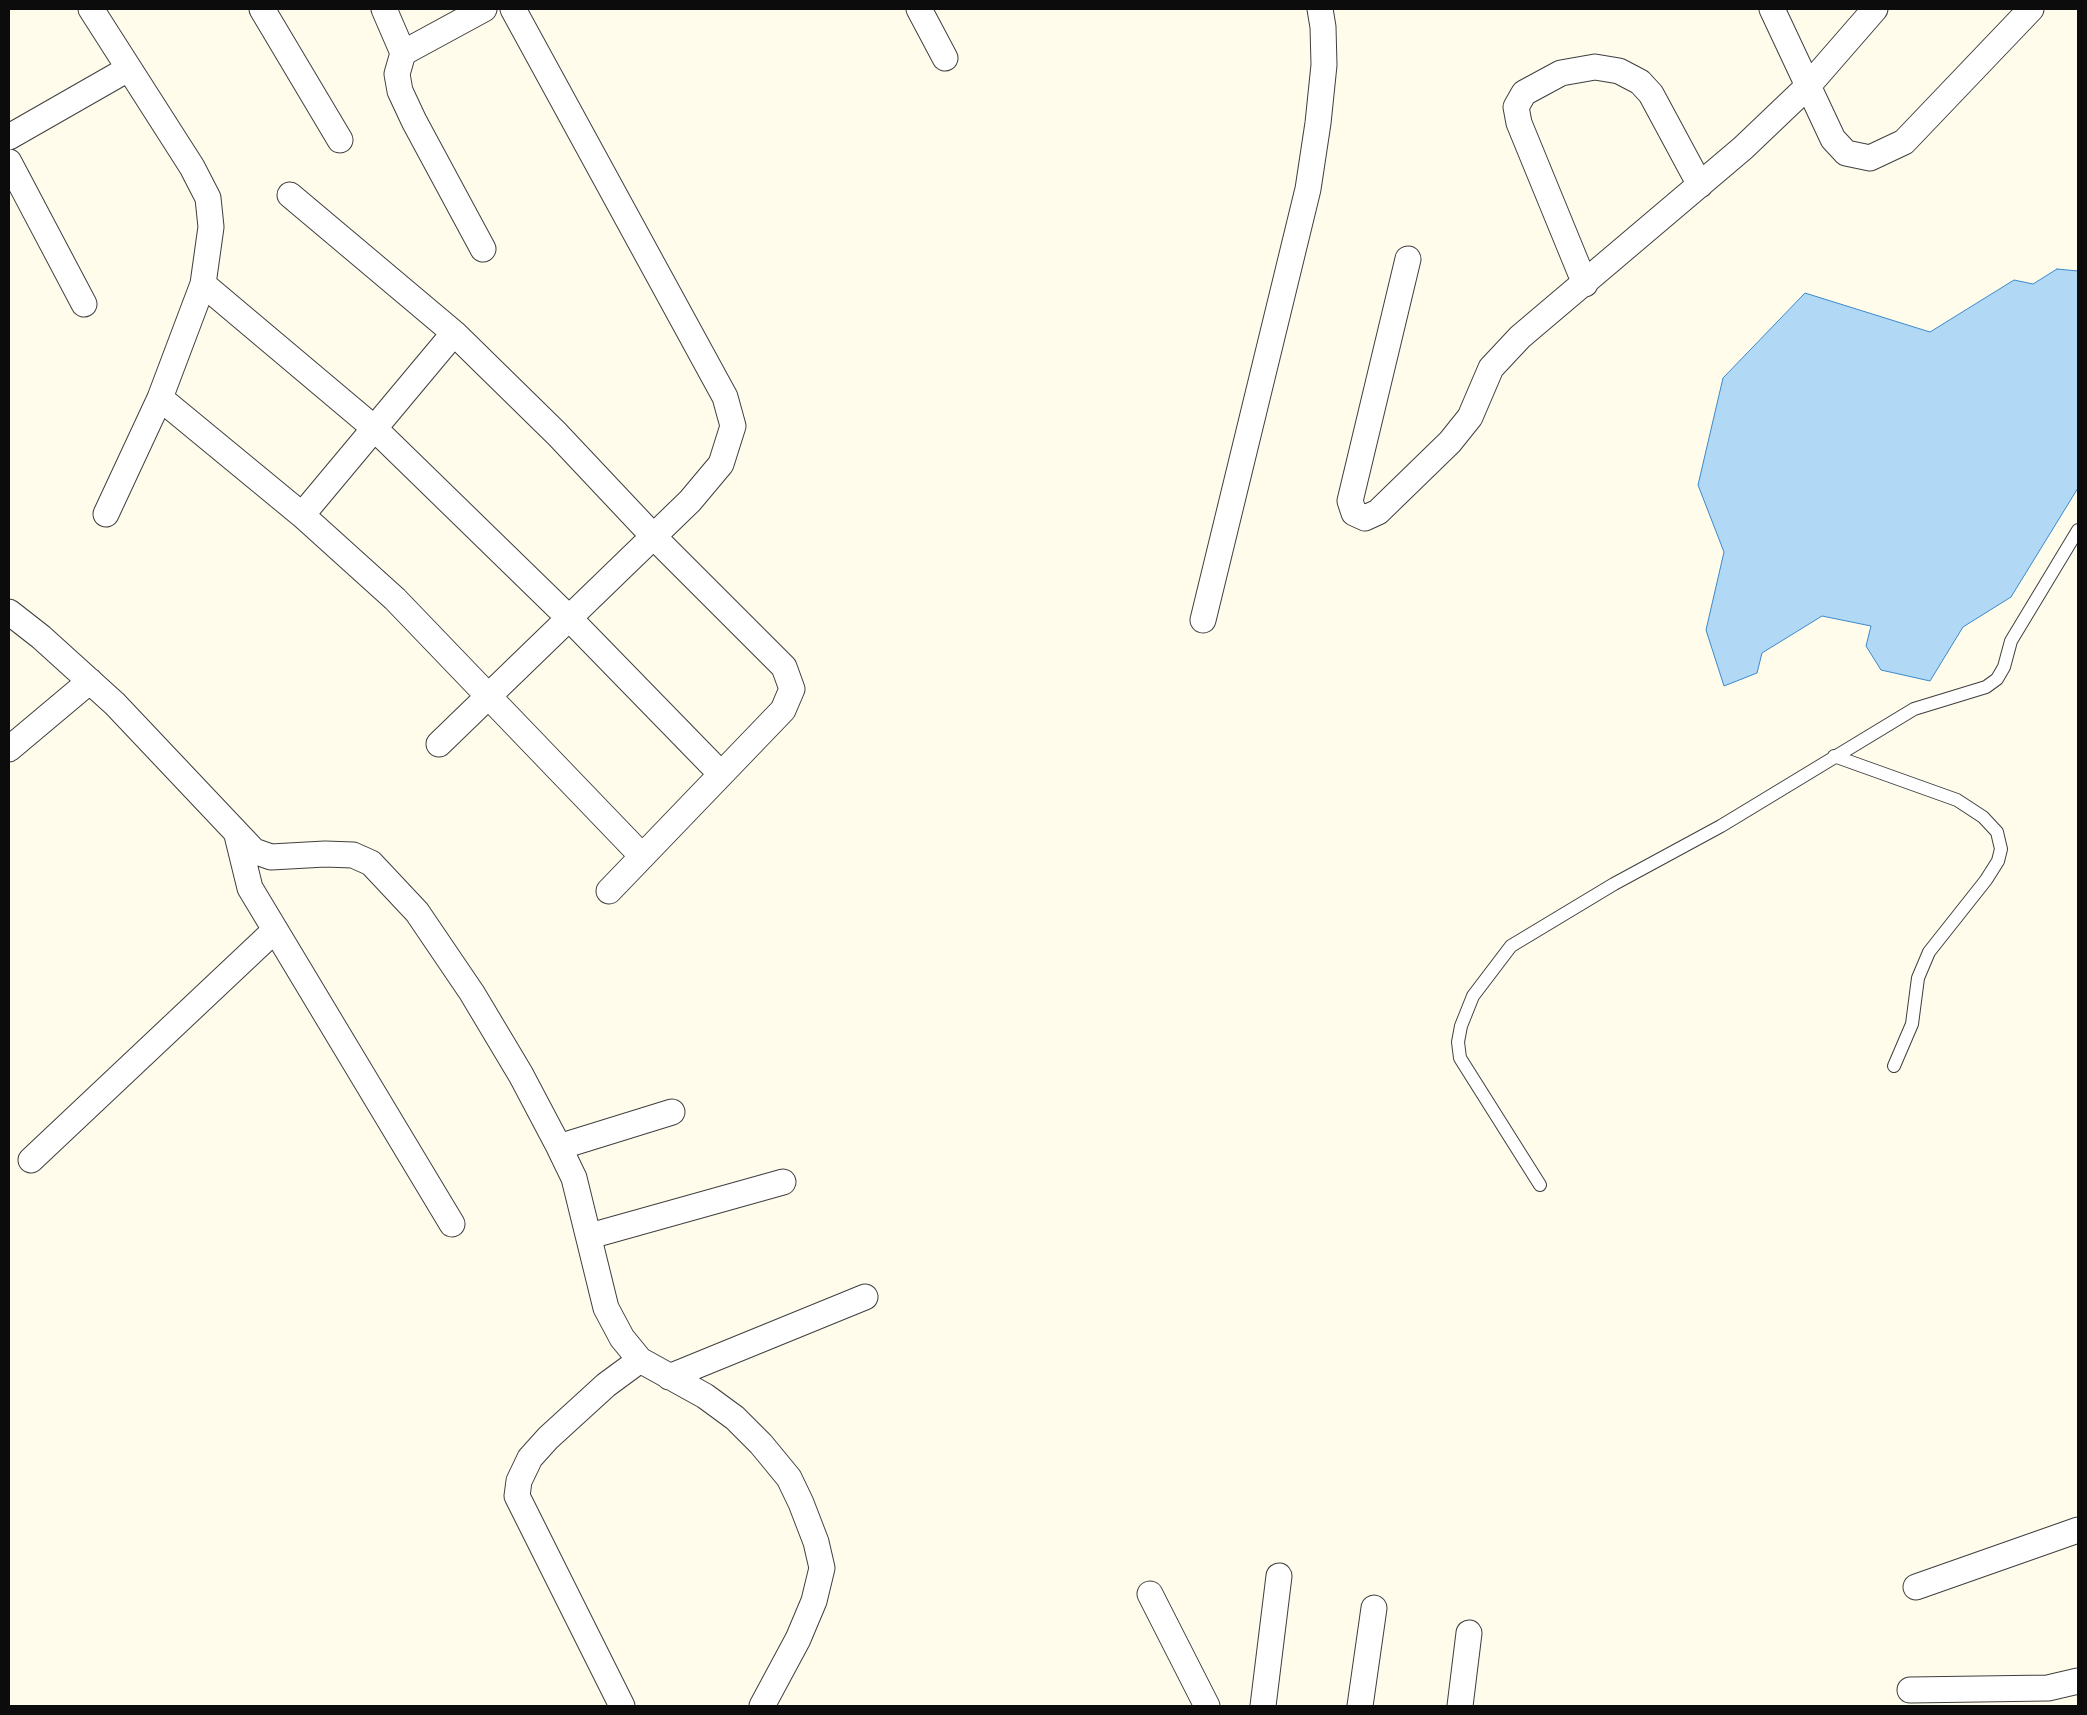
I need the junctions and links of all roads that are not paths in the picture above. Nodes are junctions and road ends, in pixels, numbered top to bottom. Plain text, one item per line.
1 (91, 9) edge
2 (262, 9) edge
3 (384, 9) edge
4 (484, 9) edge
5 (513, 9) edge
6 (919, 9) edge
7 (1320, 9) edge
8 (1772, 9) edge
9 (1875, 9) edge
10 (2031, 9) edge
11 (403, 53) junction
12 (945, 58) dead end
13 (128, 69) junction
14 (1808, 86) junction
15 (9, 137) edge
16 (340, 140) dead end
17 (9, 162) edge
18 (1700, 184) junction
19 (290, 195) dead end
20 (482, 249) dead end
21 (1408, 259) dead end
22 (202, 284) junction
23 (1585, 284) junction
24 (84, 304) dead end
25 (454, 332) junction
26 (160, 398) junction
27 (374, 428) junction
28 (106, 514) dead end
29 (302, 515) junction
30 (2078, 530) edge
31 (654, 537) junction
32 (9, 612) edge
33 (570, 619) junction
34 (1203, 620) dead end
35 (90, 681) junction
36 (488, 695) junction
37 (439, 744) dead end
38 (9, 749) edge
39 (1834, 756) junction
40 (721, 774) junction
41 (237, 835) junction
42 (642, 856) junction
43 (608, 891) dead end
44 (274, 932) junction
45 (1894, 1066) dead end
46 (672, 1112) dead end
47 (559, 1147) junction
48 (31, 1160) dead end
49 (782, 1182) dead end
50 (1540, 1185) dead end
51 (452, 1224) dead end
52 (590, 1236) junction
53 (865, 1297) dead end
54 (640, 1360) junction
55 (669, 1377) junction
56 (2078, 1530) edge
57 (1279, 1576) dead end
58 (1916, 1587) dead end
59 (1150, 1594) dead end
60 (1374, 1608) dead end
61 (1469, 1632) dead end
62 (2078, 1681) edge
63 (1910, 1690) dead end
64 (622, 1706) edge
65 (762, 1706) edge
66 (1207, 1706) edge
67 (1263, 1706) edge
68 (1360, 1706) edge
69 (1460, 1706) edge

1 - 13 street
2 - 16 street
3 - 11 street
4 - 11 street
5 - 31 street
6 - 12 street
7 - 34 street
8 - 14 street
9 - 14 street
10 - 14 street
11 - 20 street
13 - 15 street
13 - 22 street
14 - 18 street
17 - 24 street
18 - 23 street
18 - 23 street
19 - 25 street
21 - 23 street
22 - 26 street
22 - 27 street
25 - 27 street
25 - 31 street
26 - 28 street
26 - 29 street
27 - 29 street
27 - 33 street
29 - 36 street
30 - 39 lane
31 - 33 street
31 - 40 street
32 - 35 street
33 - 36 street
33 - 40 street
35 - 38 street
35 - 41 street
36 - 37 street
36 - 42 street
39 - 45 lane
39 - 50 lane
40 - 42 street
41 - 44 street
41 - 47 street
42 - 43 street
44 - 48 street
44 - 51 street
46 - 47 street
47 - 52 street
49 - 52 street
52 - 54 street
53 - 55 street
54 - 55 street
54 - 64 street
55 - 65 street
56 - 58 street
57 - 67 street
59 - 66 street
60 - 68 street
61 - 69 street
62 - 63 street

